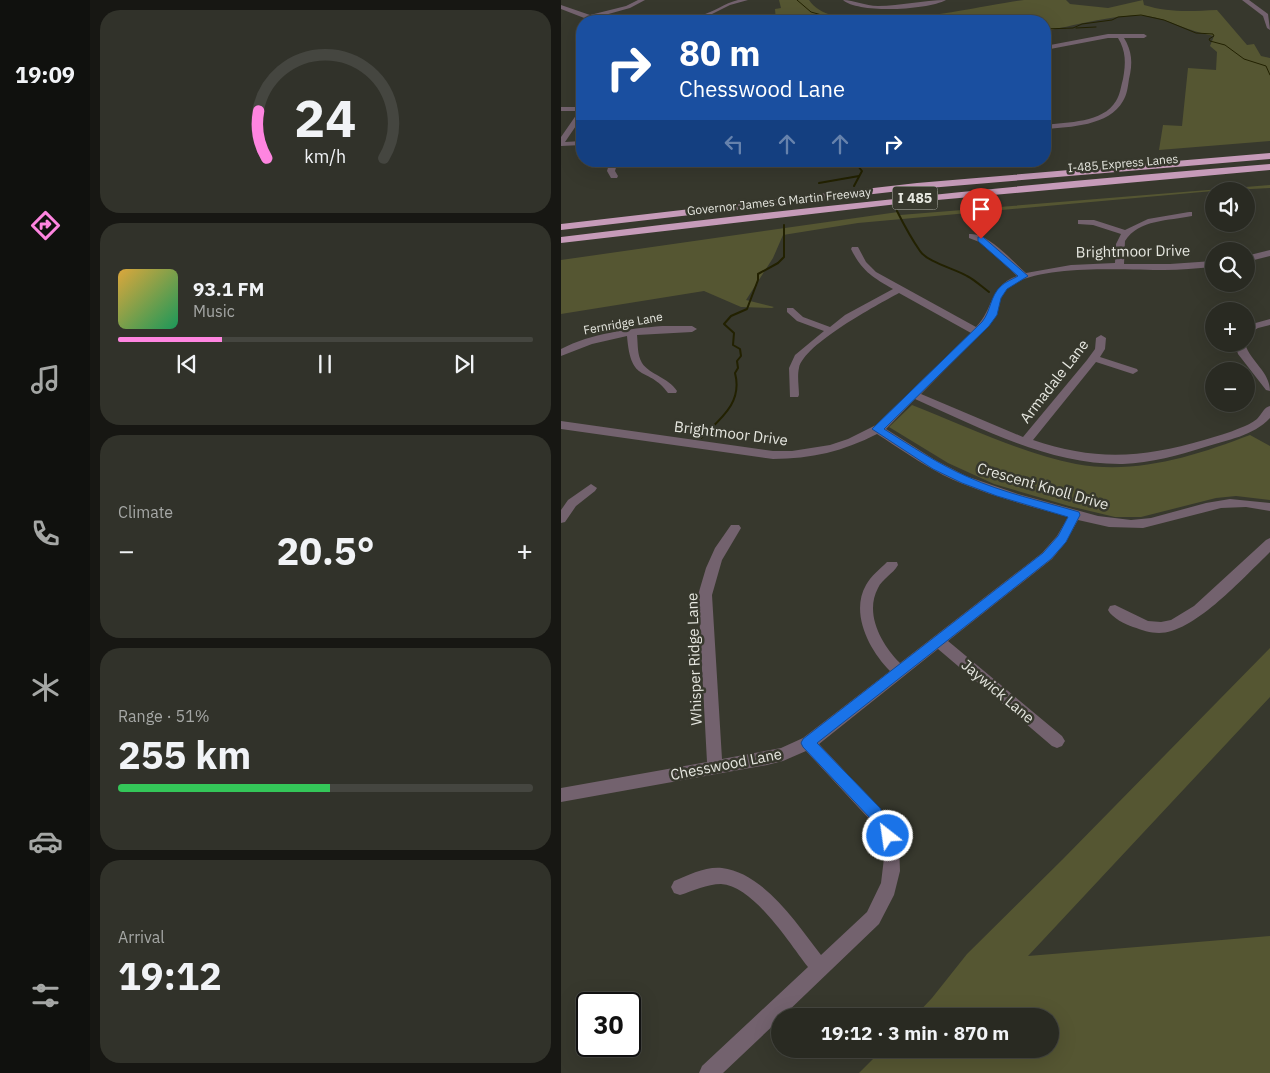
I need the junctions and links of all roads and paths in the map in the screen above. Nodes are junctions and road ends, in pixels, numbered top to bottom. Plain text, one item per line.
1 (642, 0) edge
2 (745, 0) edge
3 (846, 0) edge
4 (943, 0) edge
5 (1245, 0) edge
6 (914, 2) edge
7 (561, 7) edge
8 (1257, 9) junction
9 (1270, 9) edge
10 (583, 15) edge
11 (597, 15) edge
12 (706, 15) edge
13 (1270, 28) edge
14 (1119, 35) junction
15 (1144, 36) dead end
16 (1051, 47) edge
17 (561, 109) edge
18 (576, 110) edge
19 (576, 119) edge
20 (1051, 126) edge
21 (561, 142) edge
22 (576, 142) edge
23 (1270, 156) edge
24 (1270, 164) edge
25 (611, 167) edge
26 (614, 176) dead end
27 (1189, 214) dead end
28 (1081, 222) dead end
29 (561, 227) edge
30 (561, 232) edge
31 (1126, 234) junction
32 (561, 236) edge
33 (972, 236) dead end
34 (561, 240) edge
35 (855, 249) dead end
36 (1270, 253) edge
37 (1255, 257) edge
38 (1205, 264) edge
39 (1120, 265) junction
40 (1024, 276) junction
41 (899, 289) junction
42 (790, 310) dead end
43 (1270, 322) edge
44 (1255, 326) edge
45 (693, 328) dead end
46 (829, 330) junction
47 (977, 332) junction
48 (632, 333) junction
49 (1101, 338) dead end
50 (1242, 352) edge
51 (561, 353) edge
52 (1094, 358) junction
53 (1133, 371) dead end
54 (1270, 388) edge
55 (672, 390) dead end
56 (914, 394) junction
57 (794, 395) dead end
58 (1270, 409) edge
59 (561, 426) edge
60 (877, 429) junction
61 (1026, 441) junction
62 (591, 488) dead end
63 (1270, 507) edge
64 (563, 513) edge
65 (1075, 515) junction
66 (735, 528) dead end
67 (1270, 543) edge
68 (892, 565) dead end
69 (1115, 610) dead end
70 (938, 640) junction
71 (899, 671) junction
72 (1057, 741) dead end
73 (808, 743) junction
74 (715, 766) junction
75 (561, 795) edge
76 (680, 887) dead end
77 (820, 968) junction
78 (709, 1073) edge

1 - 11 street
2 - 12 street
3 - 6 street
4 - 6 street
5 - 8 street
7 - 10 street
8 - 9 street
8 - 13 street
14 - 15 street
14 - 16 street
14 - 20 street
17 - 18 street
19 - 21 street
21 - 22 street
23 - 29 highway, Governor James G Martin Freeway / I 485
24 - 30 highway, I-485 Express Lanes / I 485
24 - 32 highway, I-485 Express Lanes / I 485
24 - 34 highway, Governor James G Martin Freeway / I 485
25 - 26 street
27 - 31 street
28 - 31 street
31 - 39 street
33 - 40 street
35 - 41 street
36 - 37 street
38 - 39 street, Brightmoor Drive
39 - 40 street, Brightmoor Drive
40 - 47 street, Brightmoor Drive
41 - 46 street
41 - 47 street
42 - 46 street
43 - 44 street
45 - 48 street, Fernridge Lane
46 - 57 street
47 - 56 street, Brightmoor Drive
48 - 51 street, Fernridge Lane
48 - 55 street
49 - 52 street, Armadale Lane
50 - 54 street
52 - 53 street
52 - 61 street, Armadale Lane
56 - 60 street, Brightmoor Drive
56 - 61 street
58 - 61 street
59 - 60 street, Brightmoor Drive
60 - 65 street, Crescent Knoll Drive
62 - 64 street
63 - 65 street, Crescent Knoll Drive
65 - 70 street, Chesswood Lane
66 - 74 street, Whisper Ridge Lane
67 - 69 street
68 - 71 street
70 - 71 street, Chesswood Lane
70 - 72 street, Jaywick Lane
71 - 73 street, Chesswood Lane
73 - 74 street, Chesswood Lane
73 - 77 street
74 - 75 street, Chesswood Lane
76 - 77 street
77 - 78 street

